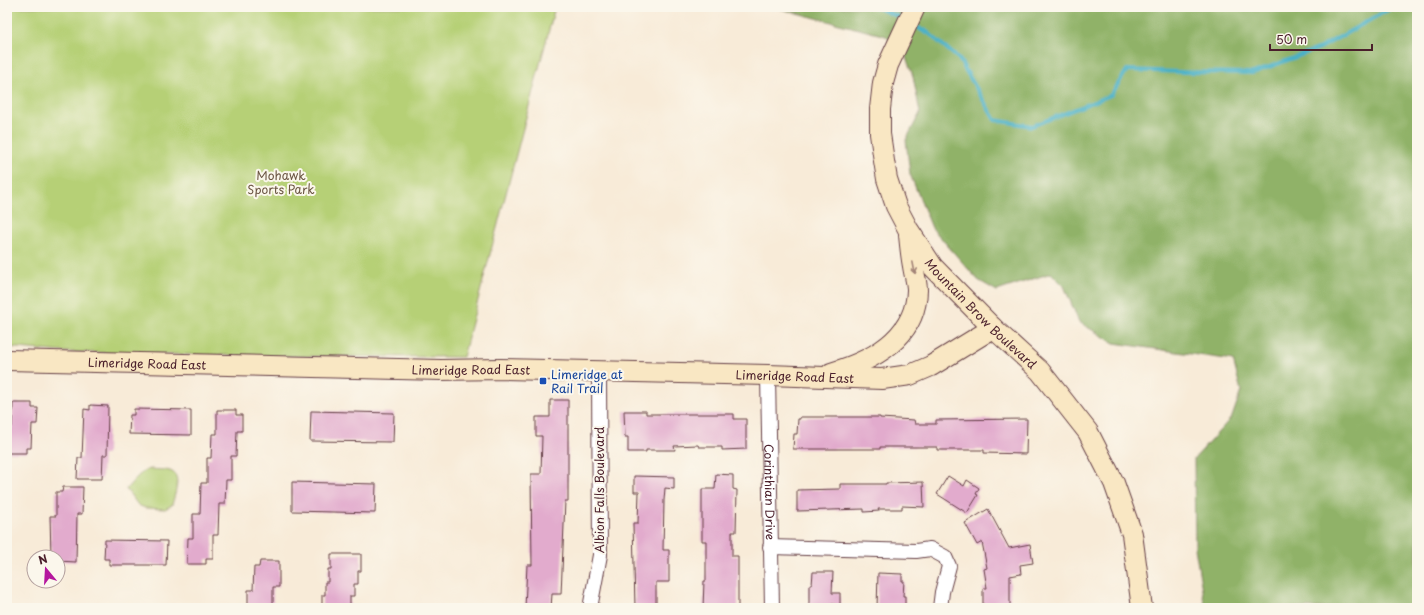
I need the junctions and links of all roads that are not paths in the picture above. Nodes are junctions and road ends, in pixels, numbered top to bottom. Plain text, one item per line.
1 (915, 7) edge
2 (908, 229) junction
3 (993, 328) junction
4 (7, 360) edge
5 (599, 372) junction
6 (768, 375) junction
7 (817, 377) junction
8 (770, 547) junction
9 (590, 608) edge
10 (772, 608) edge
11 (940, 608) edge
12 (1142, 608) edge

1 - 2 street, Mountain Brow Boulevard
2 - 3 street, Mountain Brow Boulevard
2 -> 7 street
3 - 7 street, Limeridge Road East
3 - 12 street, Mountain Brow Boulevard
4 - 5 street, Limeridge Road East
5 - 6 street, Limeridge Road East
5 - 9 street, Albion Falls Boulevard
6 - 7 street, Limeridge Road East
6 - 8 street, Corinthian Drive
8 - 10 street, Corinthian Drive
8 - 11 street

